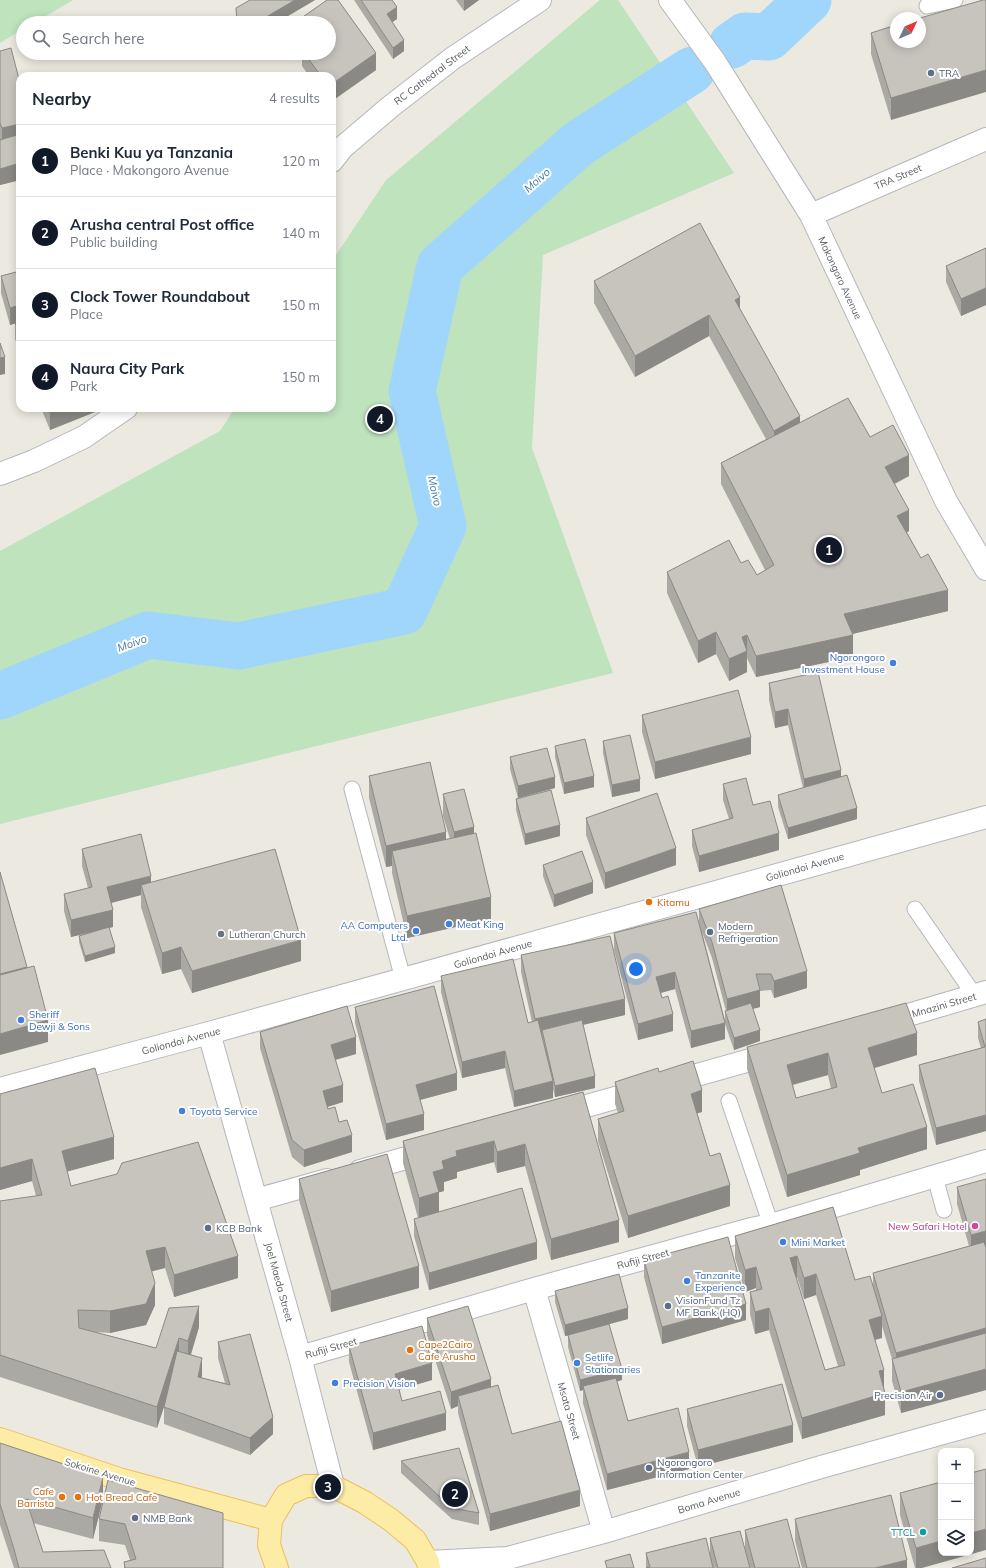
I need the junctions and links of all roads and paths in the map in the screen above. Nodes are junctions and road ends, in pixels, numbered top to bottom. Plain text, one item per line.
1 (540, 0) edge
2 (670, 0) edge
3 (955, 0) edge
4 (927, 6) dead end
5 (986, 139) edge
6 (336, 156) edge
7 (811, 215) junction
8 (120, 412) edge
9 (0, 474) edge
10 (986, 569) edge
11 (352, 789) dead end
12 (986, 817) edge
13 (915, 909) dead end
14 (403, 979) junction
15 (981, 994) edge
16 (860, 1029) edge
17 (209, 1034) junction
18 (792, 1048) edge
19 (0, 1089) edge
20 (730, 1102) dead end
21 (539, 1120) edge
22 (448, 1146) edge
23 (986, 1161) edge
24 (936, 1177) junction
25 (256, 1200) junction
26 (944, 1210) dead end
27 (771, 1225) junction
28 (534, 1289) junction
29 (300, 1357) junction
30 (986, 1421) edge
31 (0, 1439) edge
32 (333, 1486) junction
33 (271, 1520) junction
34 (604, 1532) junction
35 (429, 1565) edge
36 (277, 1568) edge

1 - 6 street, RC Cathedral Street
2 - 7 street, Makongoro Avenue
3 - 4 lane
5 - 7 street, TRA Street
7 - 10 street, Makongoro Avenue
8 - 9 street
11 - 14 lane
12 - 14 street, Goliondoi Avenue
13 - 15 lane
14 - 17 street, Goliondoi Avenue
15 - 16 street, Mnazini Street
17 - 19 street, Goliondoi Avenue
17 - 25 street, Joel Maeda Street
18 - 21 street
20 - 27 lane
22 - 25 street
23 - 24 street, Rufiji Street
24 - 26 lane
24 - 27 street, Rufiji Street
25 - 29 street, Joel Maeda Street
27 - 28 street, Rufiji Street
28 - 29 street, Rufiji Street
28 - 34 street, Msata Street
29 - 32 street, Joel Maeda Street
30 - 34 street, Boma Avenue
31 - 33 main road, Sokoine Avenue
32 - 33 main road
32 - 35 main road
33 - 36 main road
34 - 35 street, Boma Avenue

